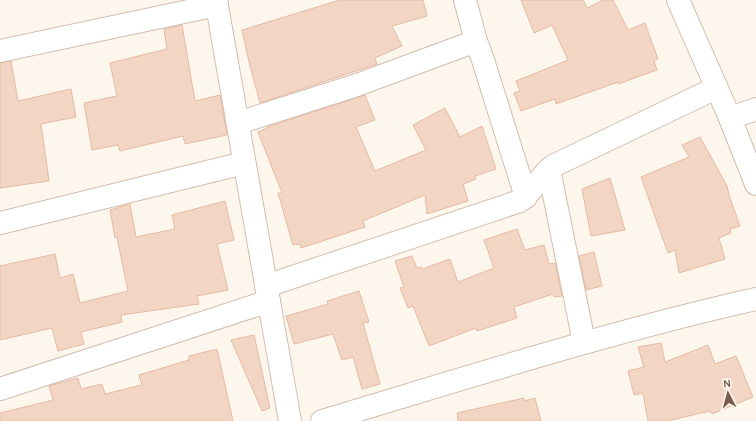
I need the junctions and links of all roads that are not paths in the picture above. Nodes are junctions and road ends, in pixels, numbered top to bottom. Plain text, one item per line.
1 (465, 0) edge
2 (678, 0) edge
3 (216, 2) edge
4 (476, 42) junction
5 (0, 51) edge
6 (716, 88) junction
7 (756, 109) edge
8 (730, 118) junction
9 (238, 123) junction
10 (244, 163) junction
11 (548, 170) junction
12 (756, 184) edge
13 (526, 196) junction
14 (0, 223) edge
15 (268, 294) junction
16 (756, 299) edge
17 (584, 342) junction
18 (0, 389) edge
19 (290, 421) edge
20 (322, 421) edge

1 - 4 street
2 - 6 street
3 - 5 street
3 - 9 street
4 - 9 street
4 - 13 street
6 - 8 street
6 - 11 street
7 - 8 street
8 - 12 street
9 - 10 street
10 - 14 street
10 - 15 street
11 - 13 street
11 - 17 street
13 - 15 street
15 - 18 street
15 - 19 street
16 - 17 street
17 - 20 street

